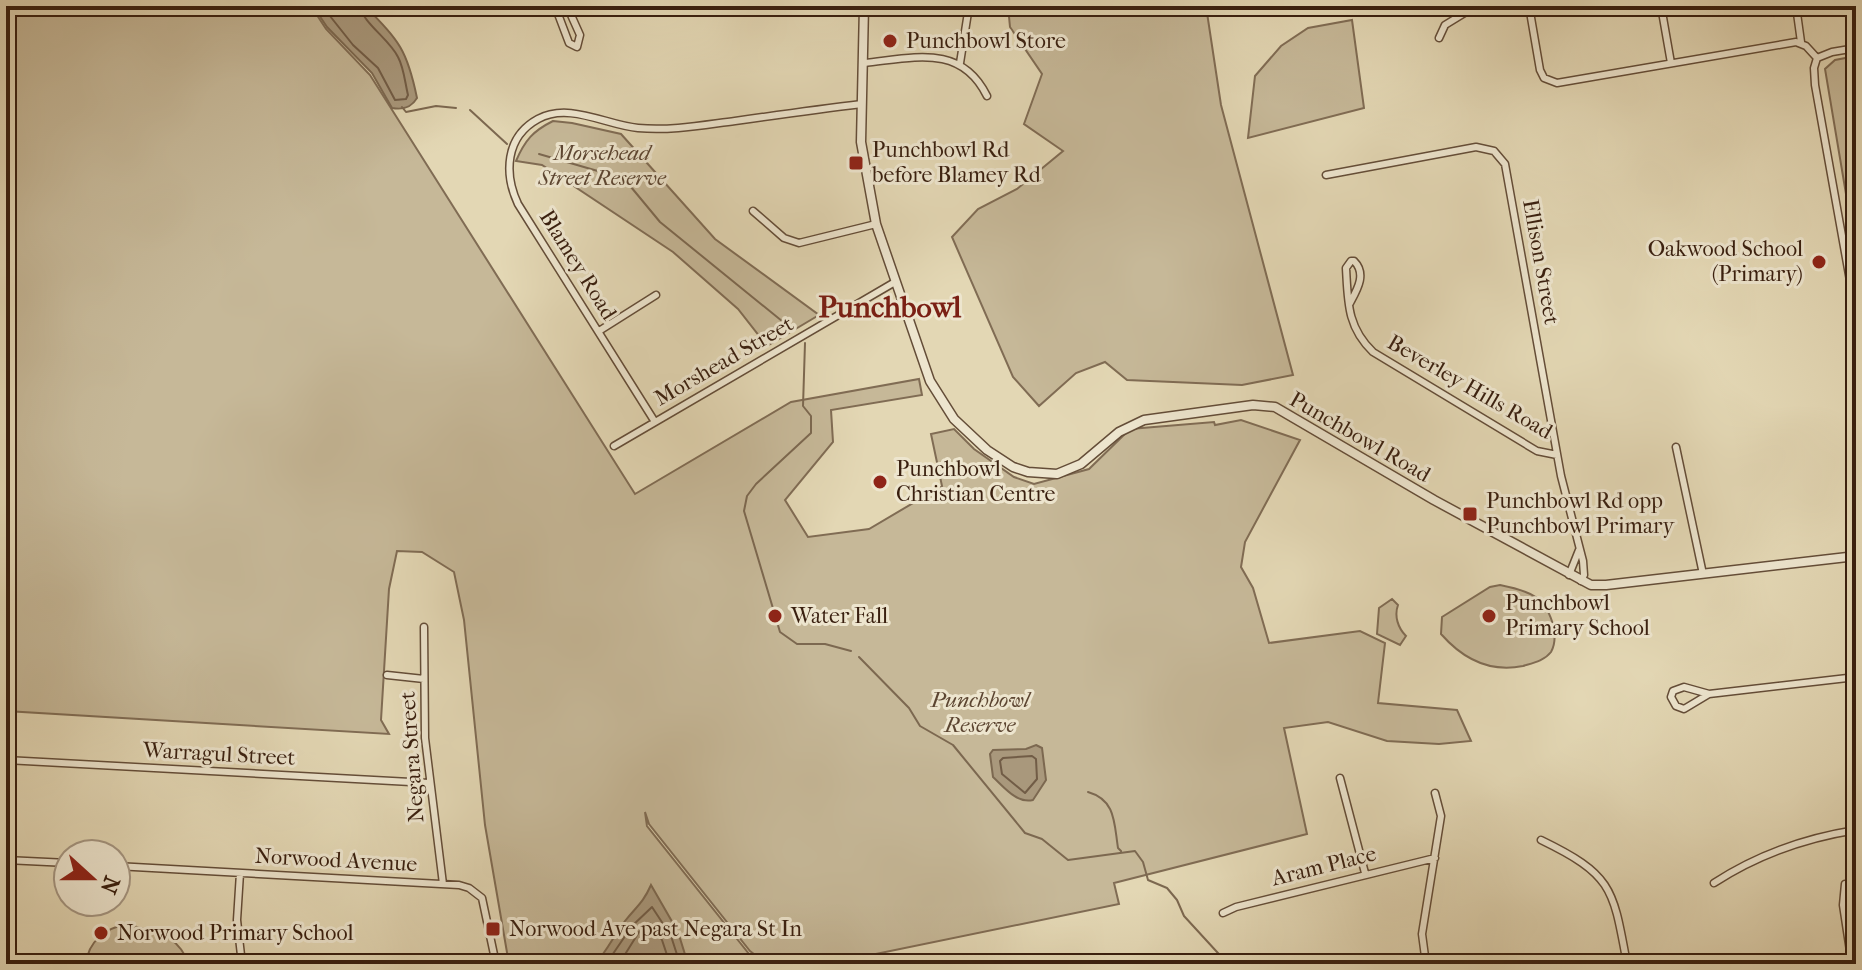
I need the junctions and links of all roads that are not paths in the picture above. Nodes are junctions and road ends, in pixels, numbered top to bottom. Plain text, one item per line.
1 (555, 6) edge
2 (567, 6) edge
3 (864, 6) edge
4 (969, 6) edge
5 (1476, 6) edge
6 (1529, 6) edge
7 (1661, 6) edge
8 (1796, 6) edge
9 (1439, 38) dead end
10 (1801, 42) junction
11 (1856, 48) edge
12 (1817, 58) junction
13 (864, 63) junction
14 (960, 63) junction
15 (1671, 63) junction
16 (987, 96) dead end
17 (862, 104) junction
18 (1326, 175) dead end
19 (753, 211) dead end
20 (876, 224) junction
21 (1852, 273) edge
22 (895, 282) junction
23 (656, 295) dead end
24 (1350, 303) junction
25 (1856, 314) edge
26 (599, 331) junction
27 (655, 422) junction
28 (614, 446) dead end
29 (1676, 447) dead end
30 (1557, 455) junction
31 (1579, 550) junction
32 (1856, 556) edge
33 (1703, 574) junction
34 (1569, 575) junction
35 (1581, 581) junction
36 (424, 627) dead end
37 (387, 675) dead end
38 (1856, 677) edge
39 (424, 679) junction
40 (1709, 694) junction
41 (6, 760) edge
42 (1340, 778) dead end
43 (429, 783) junction
44 (1435, 793) dead end
45 (1856, 830) edge
46 (1541, 840) dead end
47 (1435, 858) junction
48 (6, 860) edge
49 (52, 862) edge
50 (132, 867) edge
51 (240, 873) junction
52 (1365, 873) junction
53 (1714, 883) dead end
54 (443, 884) junction
55 (1845, 884) dead end
56 (1223, 913) dead end
57 (242, 964) edge
58 (496, 964) edge
59 (1426, 964) edge
60 (1627, 964) edge
61 (1852, 964) edge

1 - 2 street
3 - 13 street, Punchbowl Road
4 - 14 street
5 - 9 street
6 - 15 street
7 - 15 street
8 - 10 street
10 - 12 street
10 - 15 street
11 - 12 street
12 - 21 street
13 - 14 street
13 - 17 street, Punchbowl Road
14 - 16 street
17 - 20 street, Punchbowl Road
17 - 26 street, Blamey Road
18 - 30 street, Ellison Street
19 - 20 street
20 - 22 street, Punchbowl Road
21 - 25 street
22 - 27 street, Morshead Street
22 - 34 street, Punchbowl Road
23 - 26 street
24 - 24 street, Beverley Hills Road
24 - 30 street, Beverley Hills Road
26 - 27 street, Blamey Road
27 - 28 street, Morshead Street
29 - 33 street
30 - 31 street, Ellison Street
31 - 34 street
31 - 35 street, Ellison Street
32 - 33 street, Punchbowl Road
33 - 35 street, Punchbowl Road
34 - 35 street, Punchbowl Road
36 - 39 street, Negara Street
37 - 39 street
38 - 40 street
39 - 43 street, Negara Street
40 - 40 street
41 - 43 street, Warragul Street
42 - 52 street
43 - 54 street, Negara Street
44 - 47 street
45 - 53 street
46 - 60 street
47 - 52 street, Aram Place
47 - 59 street
48 - 49 street
50 - 51 street, Norwood Avenue
51 - 54 street, Norwood Avenue
51 - 57 street
52 - 56 street, Aram Place
54 - 58 street, Norwood Avenue
55 - 61 street

